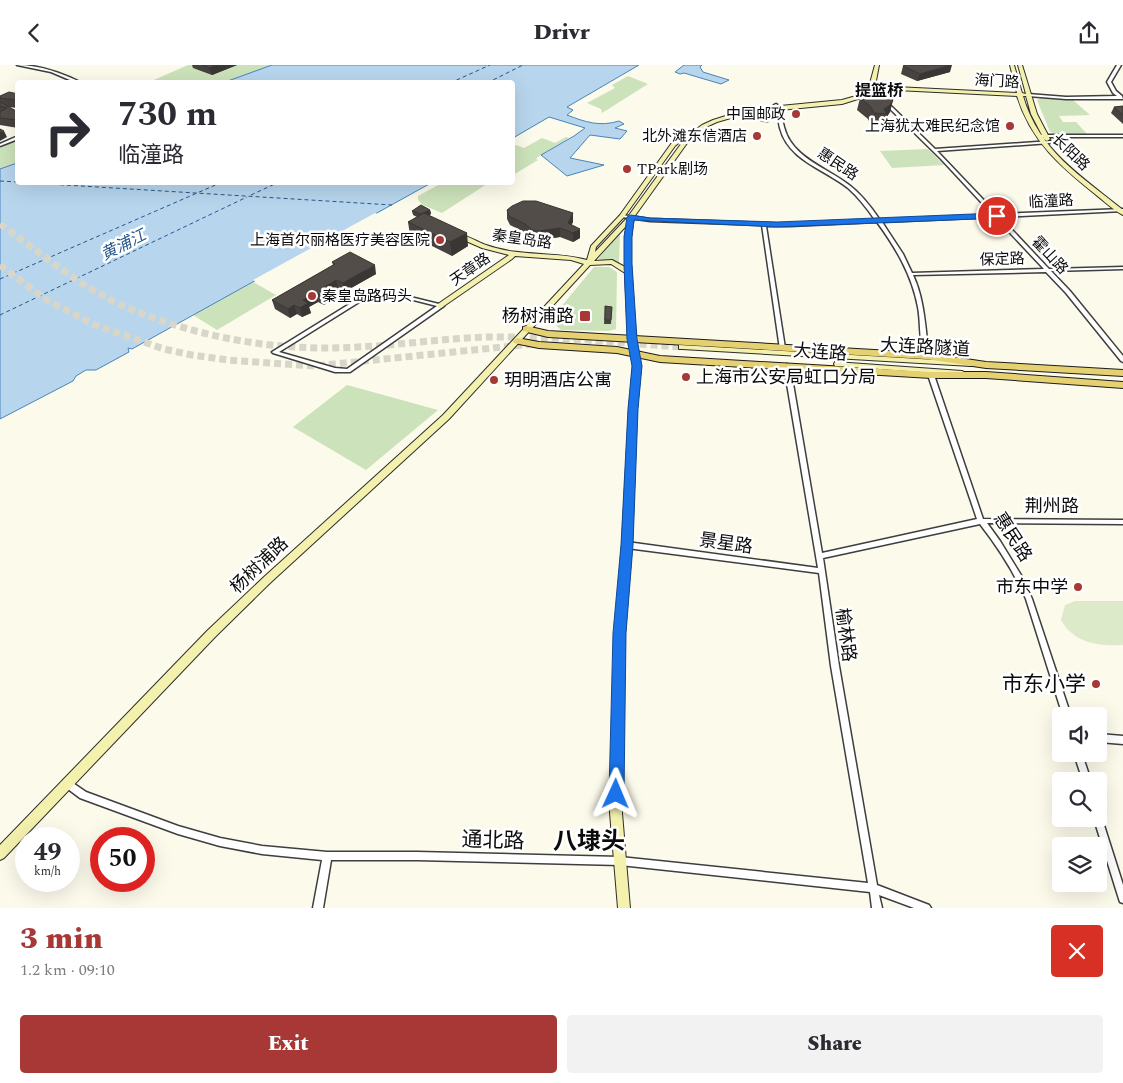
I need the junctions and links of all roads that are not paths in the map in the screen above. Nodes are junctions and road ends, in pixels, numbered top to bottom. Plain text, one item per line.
1 (19, 65) edge
2 (877, 65) edge
3 (1012, 65) edge
4 (1020, 65) edge
5 (1119, 65) edge
6 (74, 80) edge
7 (870, 90) junction
8 (1020, 95) junction
9 (1028, 95) junction
10 (1122, 98) edge
11 (778, 107) junction
12 (1123, 136) edge
13 (15, 138) edge
14 (1044, 139) junction
15 (0, 145) edge
16 (934, 150) junction
17 (1122, 210) edge
18 (622, 216) junction
19 (997, 216) junction
20 (631, 217) junction
21 (878, 221) junction
22 (764, 225) junction
23 (451, 233) edge
24 (513, 254) junction
25 (589, 263) junction
26 (1123, 268) edge
27 (1047, 270) junction
28 (629, 272) junction
29 (911, 274) junction
30 (441, 307) junction
31 (526, 329) junction
32 (632, 339) junction
33 (517, 341) junction
34 (782, 348) junction
35 (635, 353) junction
36 (926, 357) junction
37 (1123, 360) edge
38 (986, 365) junction
39 (787, 366) junction
40 (1123, 373) edge
41 (932, 375) junction
42 (986, 375) junction
43 (1123, 385) edge
44 (981, 521) junction
45 (1123, 522) edge
46 (627, 545) junction
47 (819, 556) junction
48 (822, 571) junction
49 (1064, 707) edge
50 (1107, 738) edge
51 (1123, 739) edge
52 (67, 783) junction
53 (1100, 827) edge
54 (0, 854) edge
55 (327, 856) junction
56 (620, 861) junction
57 (873, 888) junction
58 (1123, 899) edge
59 (318, 908) edge
60 (624, 908) edge
61 (877, 908) edge
62 (926, 908) edge

1 - 6 street
2 - 7 main road
3 - 8 main road
4 - 9 main road, 长阳路
5 - 10 street
7 - 8 main road, 海门路
7 - 11 main road
7 - 16 street, 霍山路
8 - 9 main road, 海门路
8 - 14 main road, 长阳路
9 - 10 street, 海门路
9 - 14 main road, 长阳路
11 - 18 main road, 杨树浦路
11 - 20 main road, 杨树浦路
11 - 21 street, 惠民路
12 - 14 street
13 - 15 street
14 - 16 street
14 - 17 main road, 长阳路
16 - 19 street, 霍山路
17 - 19 street, 临潼路
18 - 20 street, 临潼路
18 - 25 main road, 杨树浦路
19 - 21 street, 临潼路
19 - 27 street, 霍山路
20 - 22 street, 临潼路
20 - 25 main road, 杨树浦路
20 - 28 main road
21 - 22 street, 临潼路
21 - 29 street, 惠民路
22 - 34 street
23 - 24 main road, 秦皇岛路
24 - 25 main road, 秦皇岛路
24 - 30 main road, 天章路
25 - 28 main road, 秦皇岛路
25 - 31 main road, 杨树浦路
26 - 27 street, 保定路
27 - 29 street, 保定路
27 - 37 street, 霍山路
28 - 32 main road
29 - 36 street, 惠民路
30 - 30 street
31 - 32 main road, 大连路
31 - 33 main road, 杨树浦路
32 - 34 main road, 大连路
32 - 35 main road
33 - 35 main road, 大连路
33 - 52 main road, 杨树浦路
34 - 36 main road, 大连路
35 - 39 main road, 大连路
35 - 46 main road
36 - 38 main road, 大连路
38 - 40 main road, 大连路
38 - 42 main road, 大连路隧道
39 - 41 main road, 大连路
39 - 47 street, 榆林路
41 - 42 main road, 大连路
41 - 44 street, 惠民路
42 - 43 main road, 大连路
44 - 45 street, 荆州路
44 - 47 street
44 - 49 street, 惠民路
46 - 48 street, 景星路
46 - 56 main road
47 - 48 street, 榆林路
48 - 57 street, 榆林路
50 - 51 street
52 - 54 main road, 杨树浦路
52 - 55 street, 通北路
53 - 58 street
55 - 56 street, 通北路
55 - 59 street
56 - 57 street, 通北路
56 - 60 main road
57 - 61 street, 榆林路
57 - 62 street, 通北路

